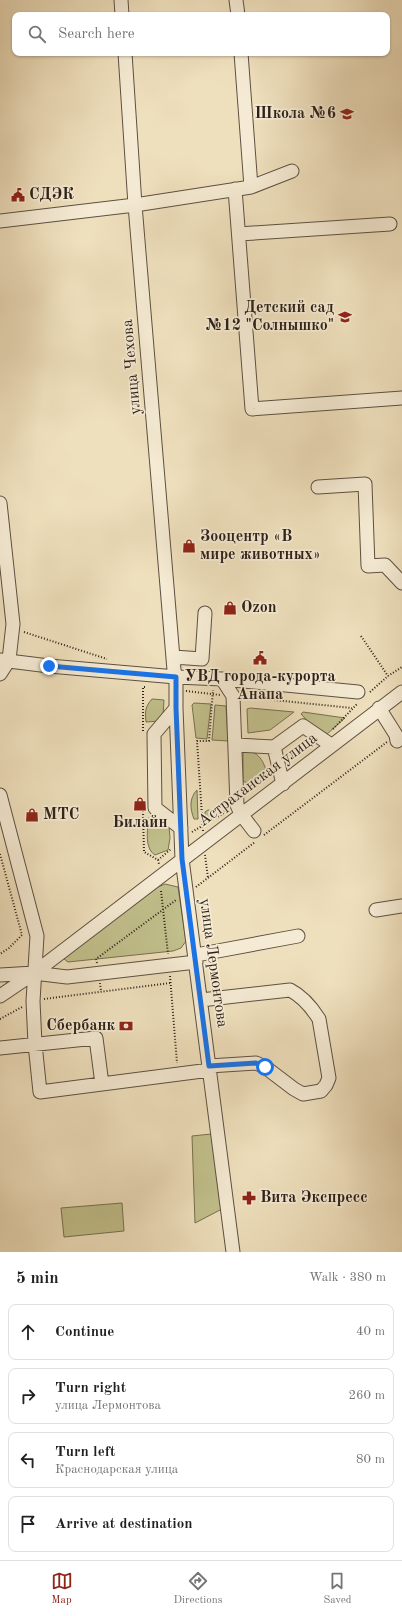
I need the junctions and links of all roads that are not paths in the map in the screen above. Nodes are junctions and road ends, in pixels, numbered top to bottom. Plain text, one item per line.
1 (121, 0) edge
2 (236, 0) edge
3 (122, 12) edge
4 (238, 12) edge
5 (125, 56) edge
6 (240, 56) edge
7 (292, 170) dead end
8 (251, 187) junction
9 (235, 189) junction
10 (135, 206) junction
11 (0, 221) edge
12 (390, 224) dead end
13 (239, 234) junction
14 (402, 398) edge
15 (318, 487) dead end
16 (0, 503) edge
17 (402, 583) edge
18 (205, 613) dead end
19 (173, 657) junction
20 (5, 660) edge
21 (0, 674) edge
22 (176, 677) junction
23 (218, 679) junction
24 (402, 692) edge
25 (361, 696) road end
26 (176, 708) junction
27 (379, 708) junction
28 (396, 738) road end
29 (327, 742) junction
30 (236, 744) junction
31 (274, 746) junction
32 (283, 784) junction
33 (0, 796) edge
34 (239, 809) junction
35 (181, 828) junction
36 (254, 831) dead end
37 (182, 859) junction
38 (402, 906) edge
39 (376, 910) dead end
40 (298, 936) dead end
41 (196, 958) junction
42 (34, 973) junction
43 (0, 975) edge
44 (0, 996) edge
45 (201, 1000) junction
46 (35, 1044) junction
47 (0, 1048) edge
48 (209, 1068) junction
49 (102, 1084) junction
50 (233, 1252) edge

1 - 3 street
2 - 4 street
5 - 10 street, улица Чехова
6 - 8 street
7 - 8 street
8 - 9 street
9 - 10 street
9 - 13 street
10 - 11 street
10 - 19 street, улица Чехова
12 - 13 street
13 - 14 street
15 - 17 street
16 - 20 street
18 - 19 street
19 - 22 street, улица Чехова
20 - 21 street
20 - 22 street
22 - 23 street
22 - 26 street, улица Лермонтова
23 - 25 street
23 - 30 street
24 - 27 street, Астраханская улица
26 - 35 street, улица Лермонтова
26 - 35 street
27 - 28 street
27 - 29 street, Астраханская улица
29 - 31 street
29 - 32 street, Астраханская улица
30 - 31 street
30 - 34 street
31 - 32 street
32 - 34 street, Астраханская улица
33 - 42 street
34 - 36 street
34 - 37 street, Астраханская улица
35 - 37 street, улица Лермонтова
37 - 41 street, улица Лермонтова
37 - 42 street, Астраханская улица
38 - 39 street
40 - 41 street
41 - 42 street
41 - 45 street, улица Лермонтова
42 - 43 street
42 - 44 street, Астраханская улица
42 - 46 street
45 - 48 street, улица Лермонтова
45 - 48 street
46 - 47 street
46 - 49 street
46 - 49 street
48 - 49 street
48 - 50 street, улица Лермонтова

